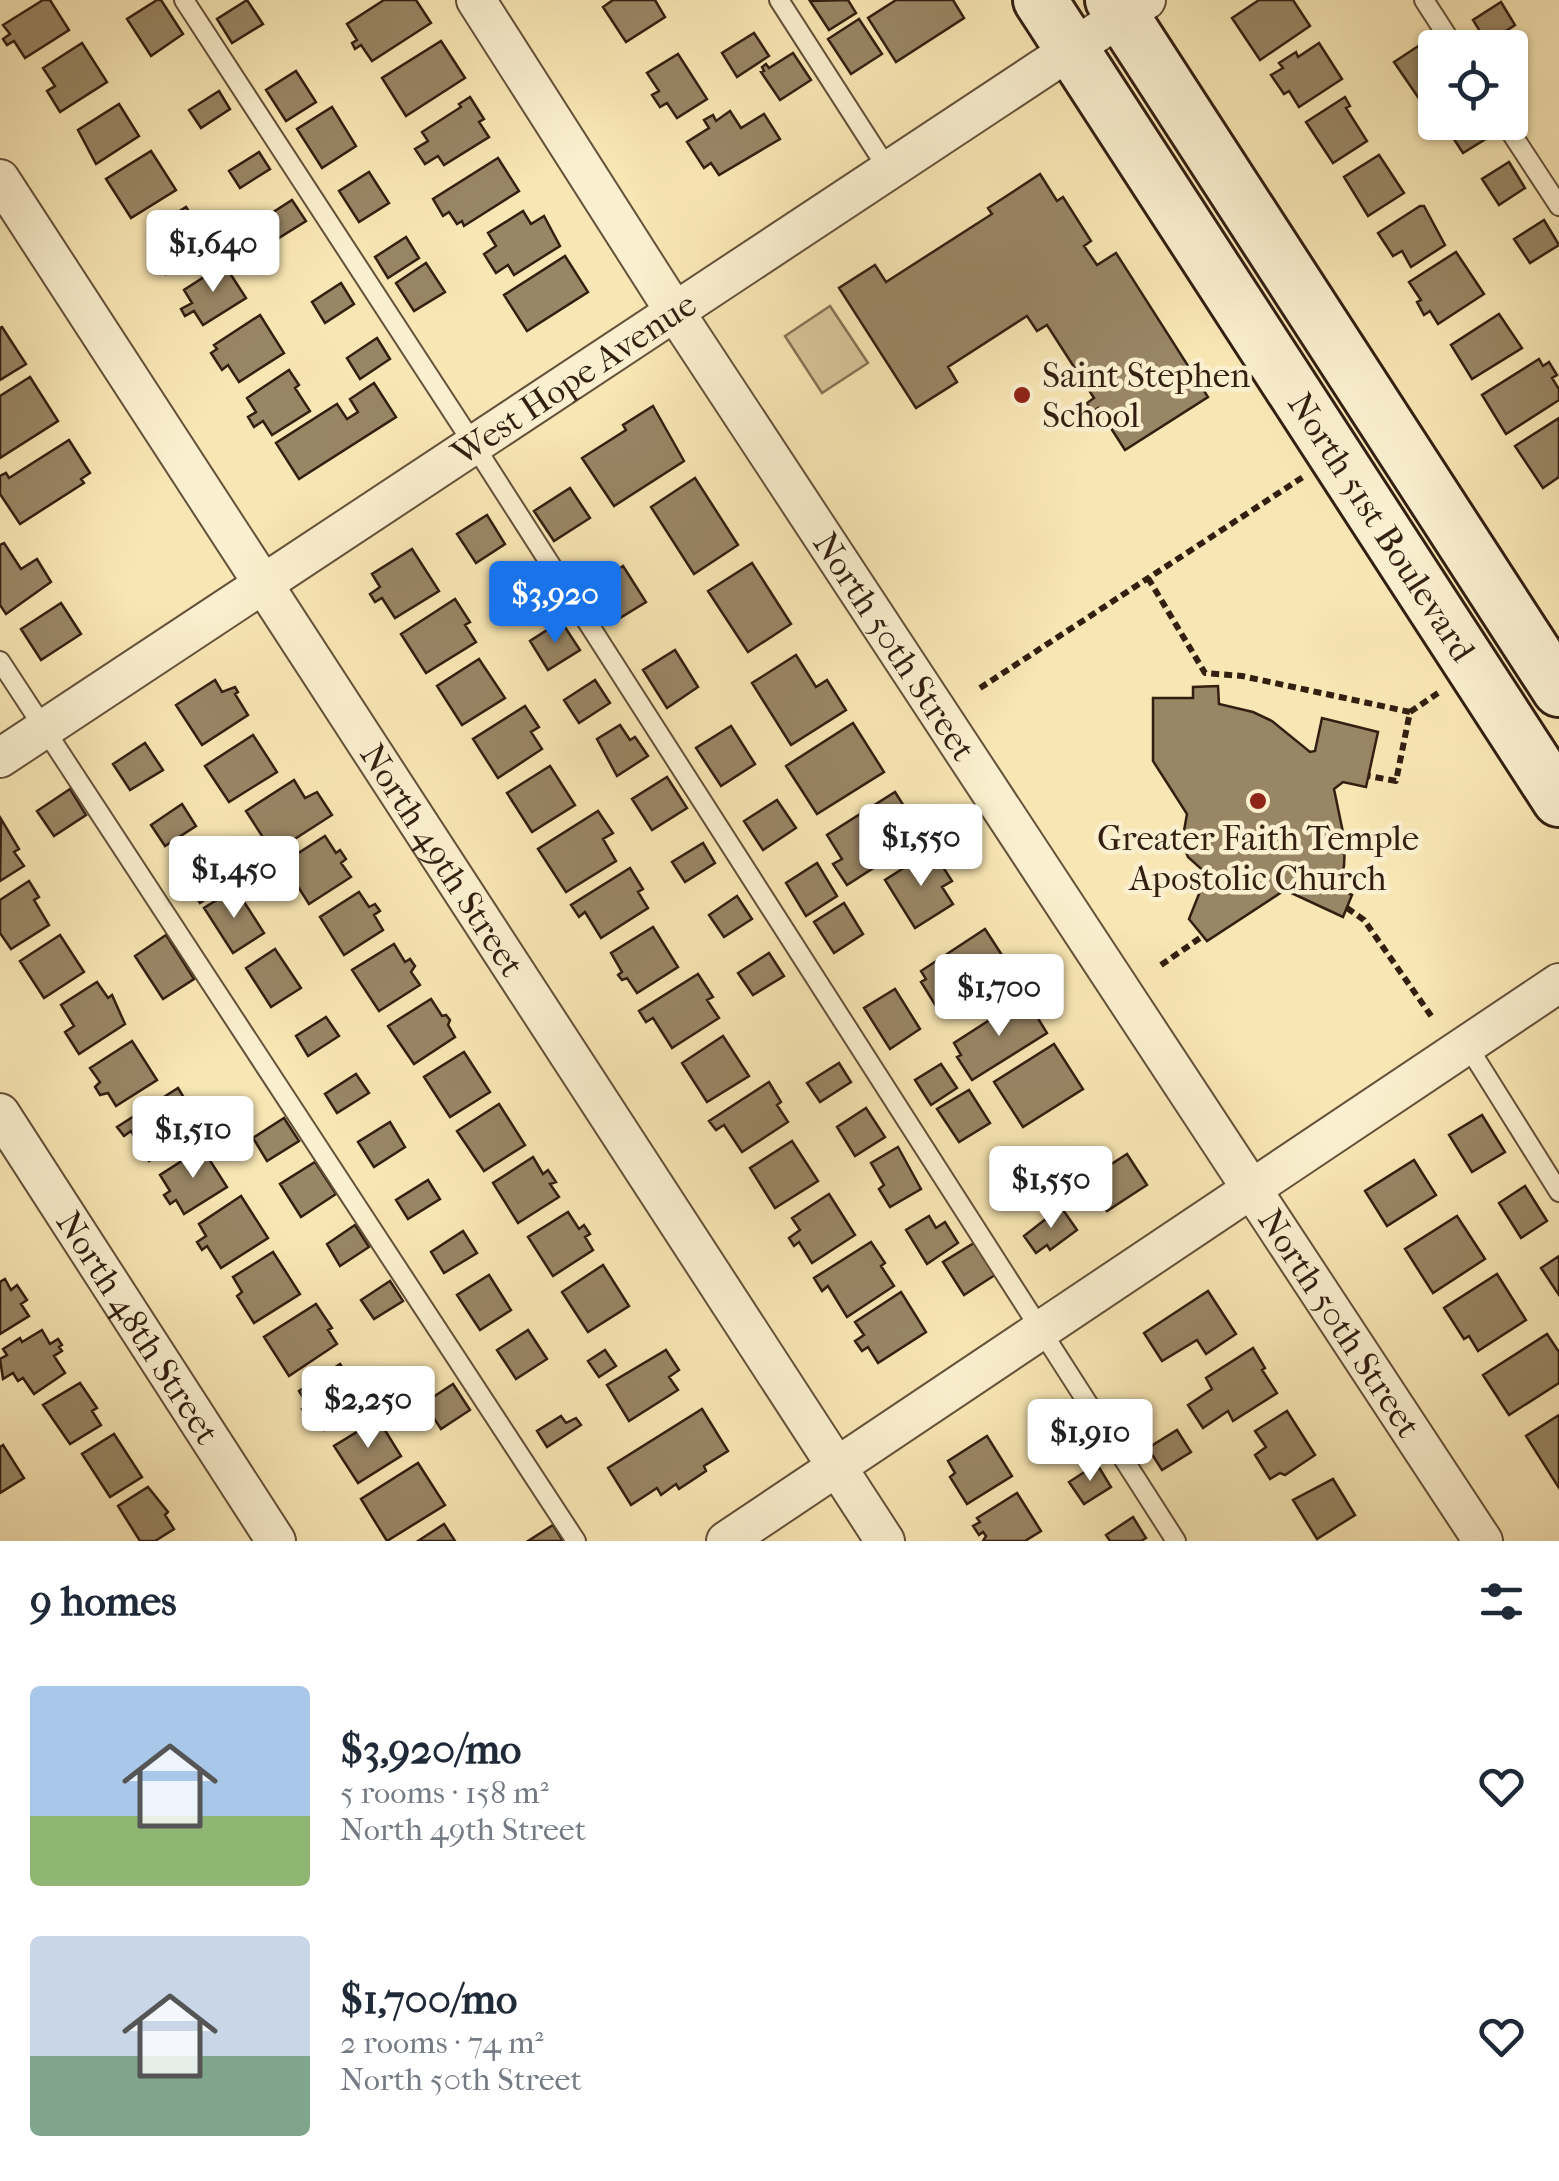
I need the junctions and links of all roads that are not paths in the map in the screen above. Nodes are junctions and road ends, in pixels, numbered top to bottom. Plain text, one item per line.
1 (184, 0) edge
2 (476, 0) edge
3 (778, 0) edge
4 (1040, 0) edge
5 (1424, 0) edge
6 (1127, 6) edge
7 (1443, 30) edge
8 (1072, 50) junction
9 (1516, 140) edge
10 (889, 171) junction
11 (0, 179) edge
12 (1559, 206) edge
13 (675, 312) junction
14 (1315, 369) junction
15 (474, 444) junction
16 (263, 583) junction
17 (0, 661) edge
18 (1559, 690) edge
19 (44, 729) junction
20 (0, 758) edge
21 (1559, 800) edge
22 (1559, 983) edge
23 (1467, 1045) junction
24 (0, 1114) edge
25 (1252, 1190) junction
26 (1559, 1192) edge
27 (1039, 1330) junction
28 (837, 1466) junction
29 (276, 1541) edge
30 (576, 1541) edge
31 (726, 1541) edge
32 (885, 1541) edge
33 (1176, 1541) edge
34 (1483, 1541) edge

1 - 15 lane
2 - 13 street, North 50th Street
3 - 10 lane
4 - 8 street, North 51st Boulevard
5 - 7 lane
6 - 8 street, West Hope Avenue
6 - 14 street, North 51st Boulevard
8 - 10 street, West Hope Avenue
8 - 14 street, North 51st Boulevard
9 - 12 lane
10 - 13 street, West Hope Avenue
11 - 16 street, North 49th Street
13 - 15 street, West Hope Avenue
13 - 25 street, North 50th Street
14 - 18 street, North 51st Boulevard
14 - 21 street, North 51st Boulevard
15 - 16 street, West Hope Avenue
15 - 27 lane
16 - 19 street, West Hope Avenue
16 - 28 street, North 49th Street
17 - 19 lane
19 - 20 street, West Hope Avenue
19 - 30 lane
22 - 23 street
23 - 25 street
23 - 26 lane
24 - 29 street, North 48th Street
25 - 27 street
25 - 34 street, North 50th Street
27 - 28 street
27 - 33 lane
28 - 31 street
28 - 32 street, North 49th Street

